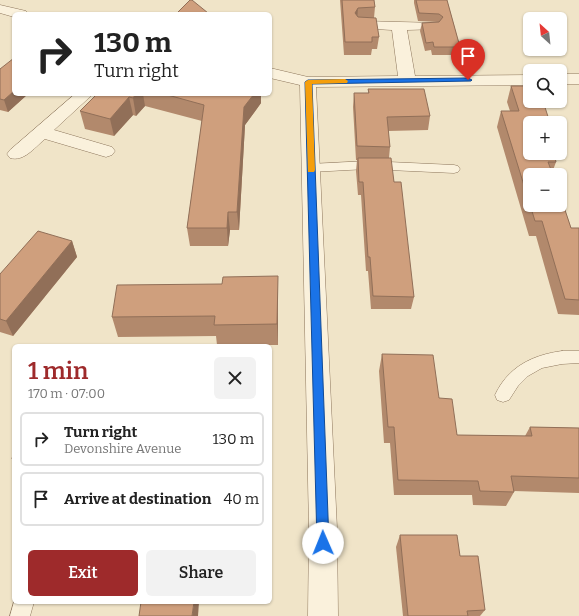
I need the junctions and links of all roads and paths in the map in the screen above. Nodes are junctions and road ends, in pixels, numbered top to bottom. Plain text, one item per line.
1 (0, 9) edge
2 (13, 12) edge
3 (362, 25) edge
4 (399, 26) junction
5 (433, 26) edge
6 (272, 73) edge
7 (567, 79) edge
8 (579, 79) edge
9 (406, 80) junction
10 (523, 80) edge
11 (308, 82) junction
12 (83, 96) edge
13 (42, 132) junction
14 (106, 151) dead end
15 (16, 154) dead end
16 (311, 168) junction
17 (454, 169) dead end
18 (579, 357) edge
19 (503, 395) dead end
20 (23, 604) edge
21 (20, 616) edge
22 (323, 616) edge

1 - 2 street
3 - 4 street
4 - 5 street
4 - 9 street
6 - 11 street
7 - 8 street
9 - 10 street
9 - 11 street
11 - 16 street
12 - 13 street
13 - 14 street
13 - 15 street
16 - 17 lane
16 - 22 street
18 - 19 lane
20 - 21 lane

